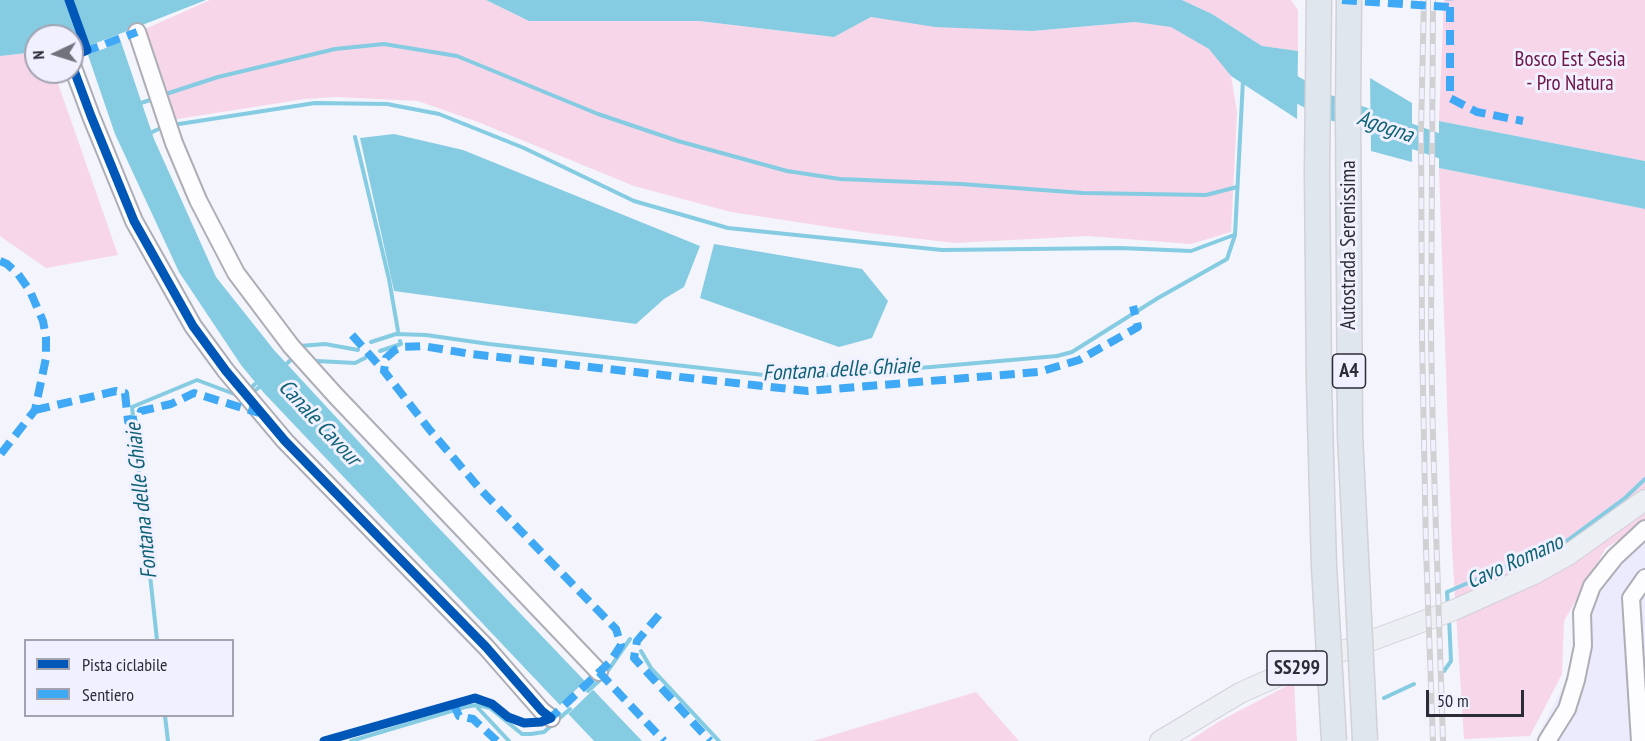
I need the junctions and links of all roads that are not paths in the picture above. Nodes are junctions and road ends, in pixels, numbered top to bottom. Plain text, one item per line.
1 (1318, 0) edge
2 (1349, 0) edge
3 (137, 32) dead end
4 (79, 84) edge
5 (1645, 500) edge
6 (1645, 529) edge
7 (1645, 578) edge
8 (599, 672) dead end
9 (550, 718) dead end
10 (1160, 741) edge
11 (1334, 741) edge
12 (1365, 741) edge
13 (1547, 741) edge
14 (1640, 741) edge

1 - 11 highway, Autostrada Serenissima / A4, bridge
2 - 12 highway, Autostrada Serenissima / A4, bridge
3 - 8 lane
4 - 9 lane
5 - 10 main road, SS299
6 - 13 lane
7 - 14 lane

